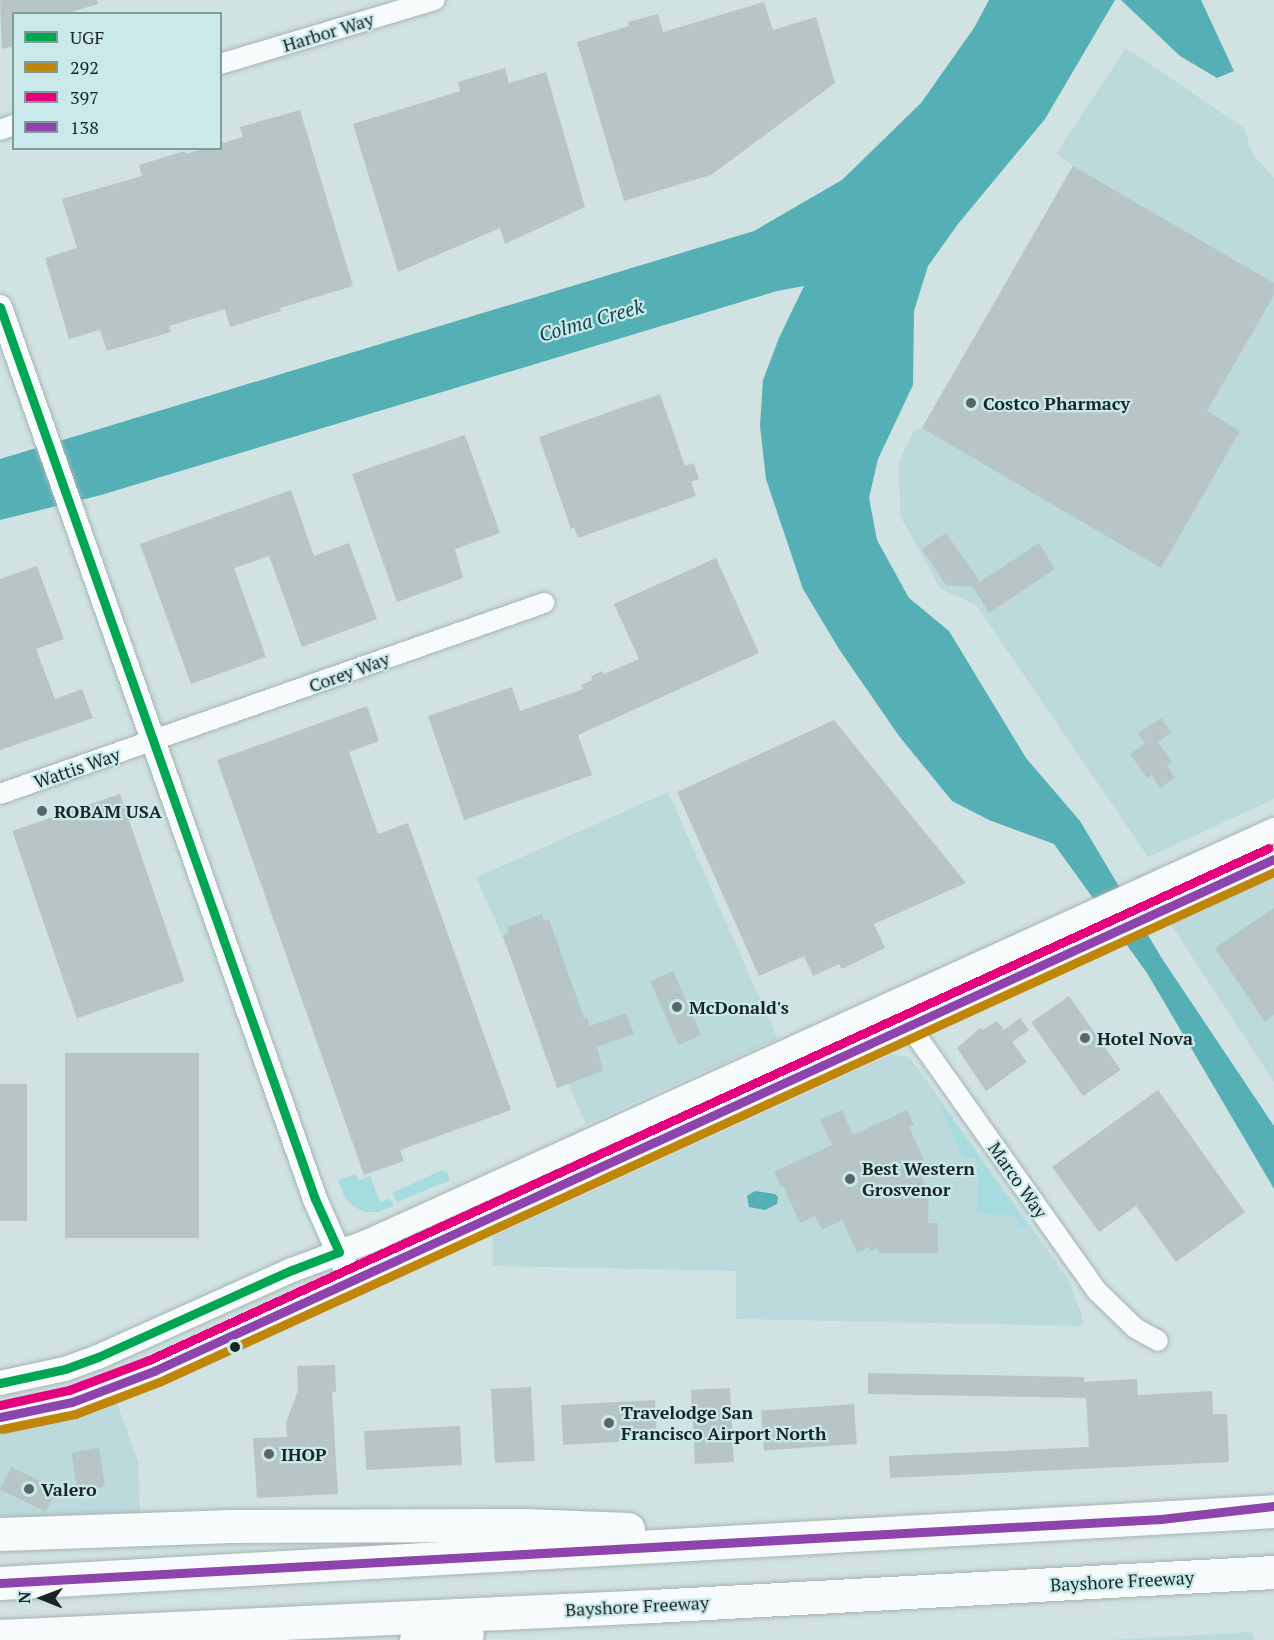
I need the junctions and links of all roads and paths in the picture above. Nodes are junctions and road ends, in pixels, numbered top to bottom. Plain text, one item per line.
1 (435, 0) edge
2 (222, 63) edge
3 (0, 307) edge
4 (544, 603) dead end
5 (153, 741) junction
6 (0, 794) edge
7 (1274, 830) edge
8 (1274, 859) edge
9 (893, 1003) junction
10 (909, 1025) junction
11 (339, 1252) junction
12 (351, 1281) junction
13 (1158, 1341) dead end
14 (0, 1383) edge
15 (0, 1417) edge
16 (1274, 1506) edge
17 (1274, 1511) edge
18 (1161, 1519) junction
19 (0, 1534) edge
20 (765, 1539) junction
21 (1274, 1572) edge
22 (0, 1583) edge
23 (652, 1606) junction
24 (0, 1636) edge
25 (416, 1640) edge

1 - 2 street, Harbor Way
3 - 5 street
4 - 5 street, Corey Way
5 - 6 street, Wattis Way
5 - 11 street
7 - 9 street
8 - 10 street
9 - 10 street, Marco Way
9 - 11 street
10 - 12 street
10 - 13 street, Marco Way
11 - 12 street
11 - 14 street
12 - 15 street
16 - 18 highway
17 - 18 highway
18 - 20 highway
19 - 20 highway
20 - 22 highway
21 - 23 highway, Bayshore Freeway
23 - 24 highway, Bayshore Freeway
23 - 25 highway

